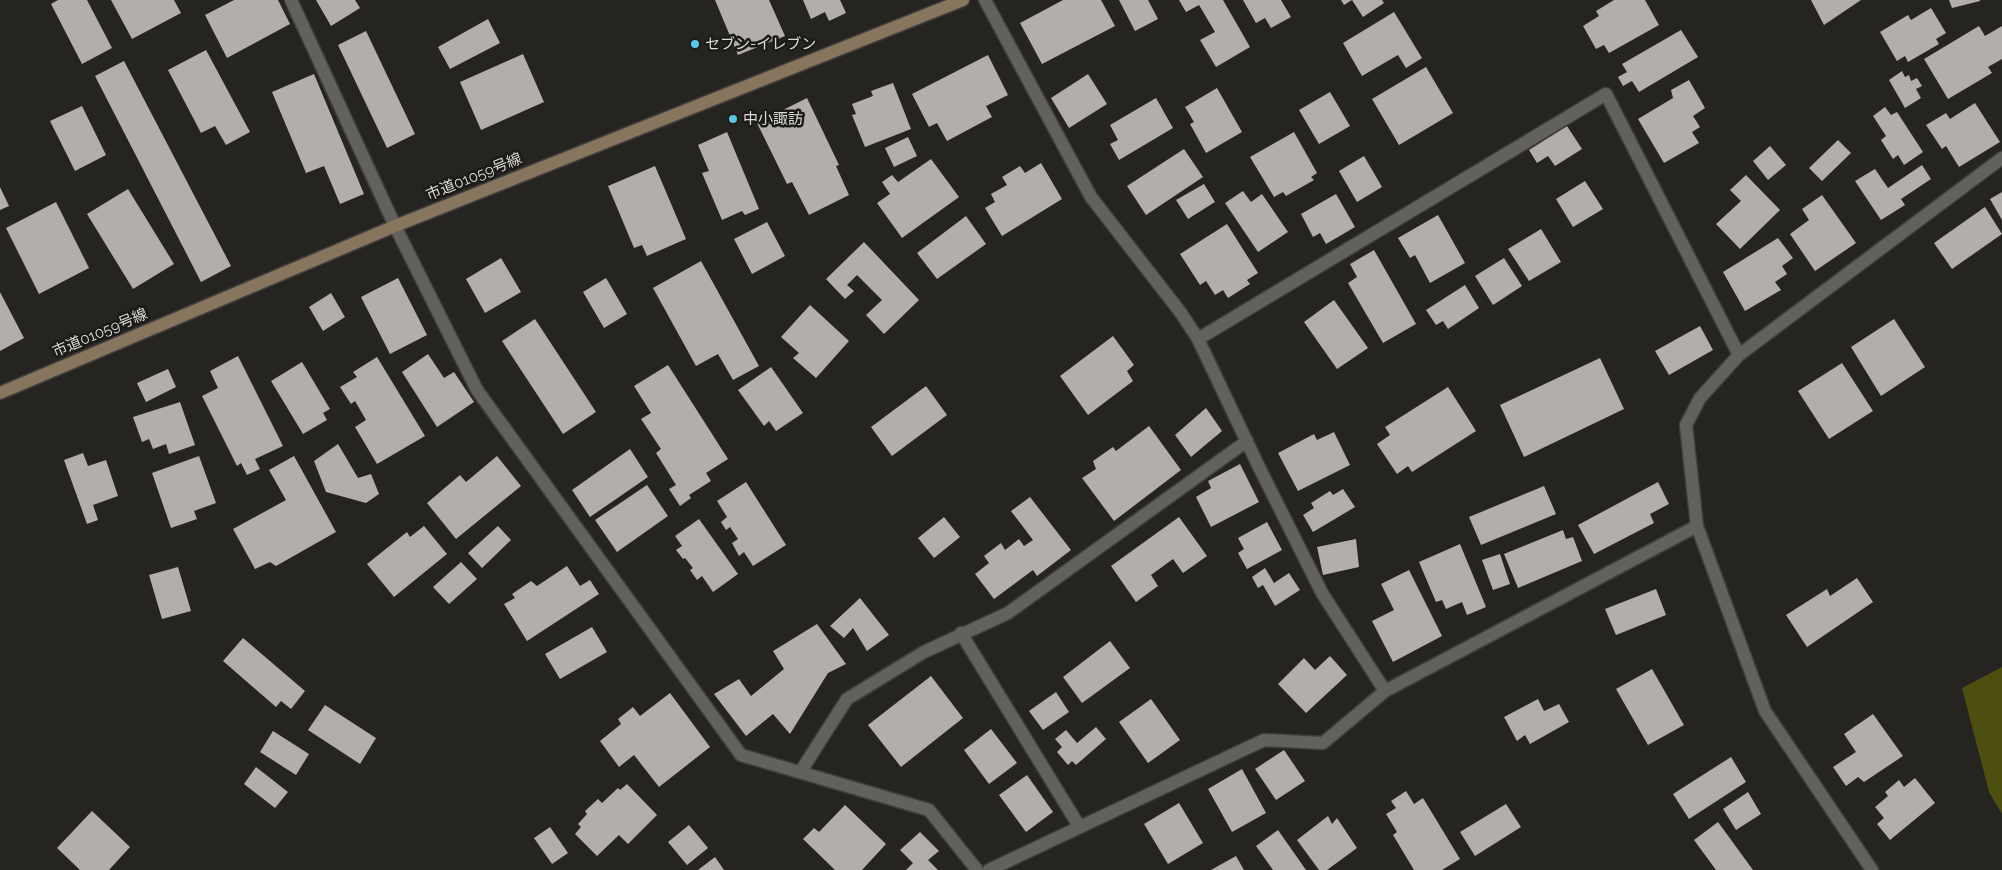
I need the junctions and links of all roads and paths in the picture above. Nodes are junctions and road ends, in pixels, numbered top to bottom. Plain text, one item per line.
1 (291, 0) edge
2 (963, 0) edge
3 (985, 0) edge
4 (2002, 158) edge
5 (395, 226) junction
6 (1198, 339) junction
7 (1739, 355) junction
8 (0, 393) edge
9 (1247, 441) junction
10 (1696, 526) junction
11 (961, 633) junction
12 (1385, 691) junction
13 (801, 771) junction
14 (1079, 826) junction
15 (977, 870) edge
16 (989, 870) edge
17 (1872, 870) edge

1 - 5 street
2 - 5 street, 市道01059号線
3 - 6 street
4 - 7 street
5 - 8 street, 市道01059号線
5 - 13 street
6 - 7 street
6 - 9 street
7 - 10 street
9 - 11 street
9 - 12 street
10 - 12 street
10 - 17 street
11 - 13 street
11 - 14 street
12 - 14 street
13 - 15 street
14 - 16 street

